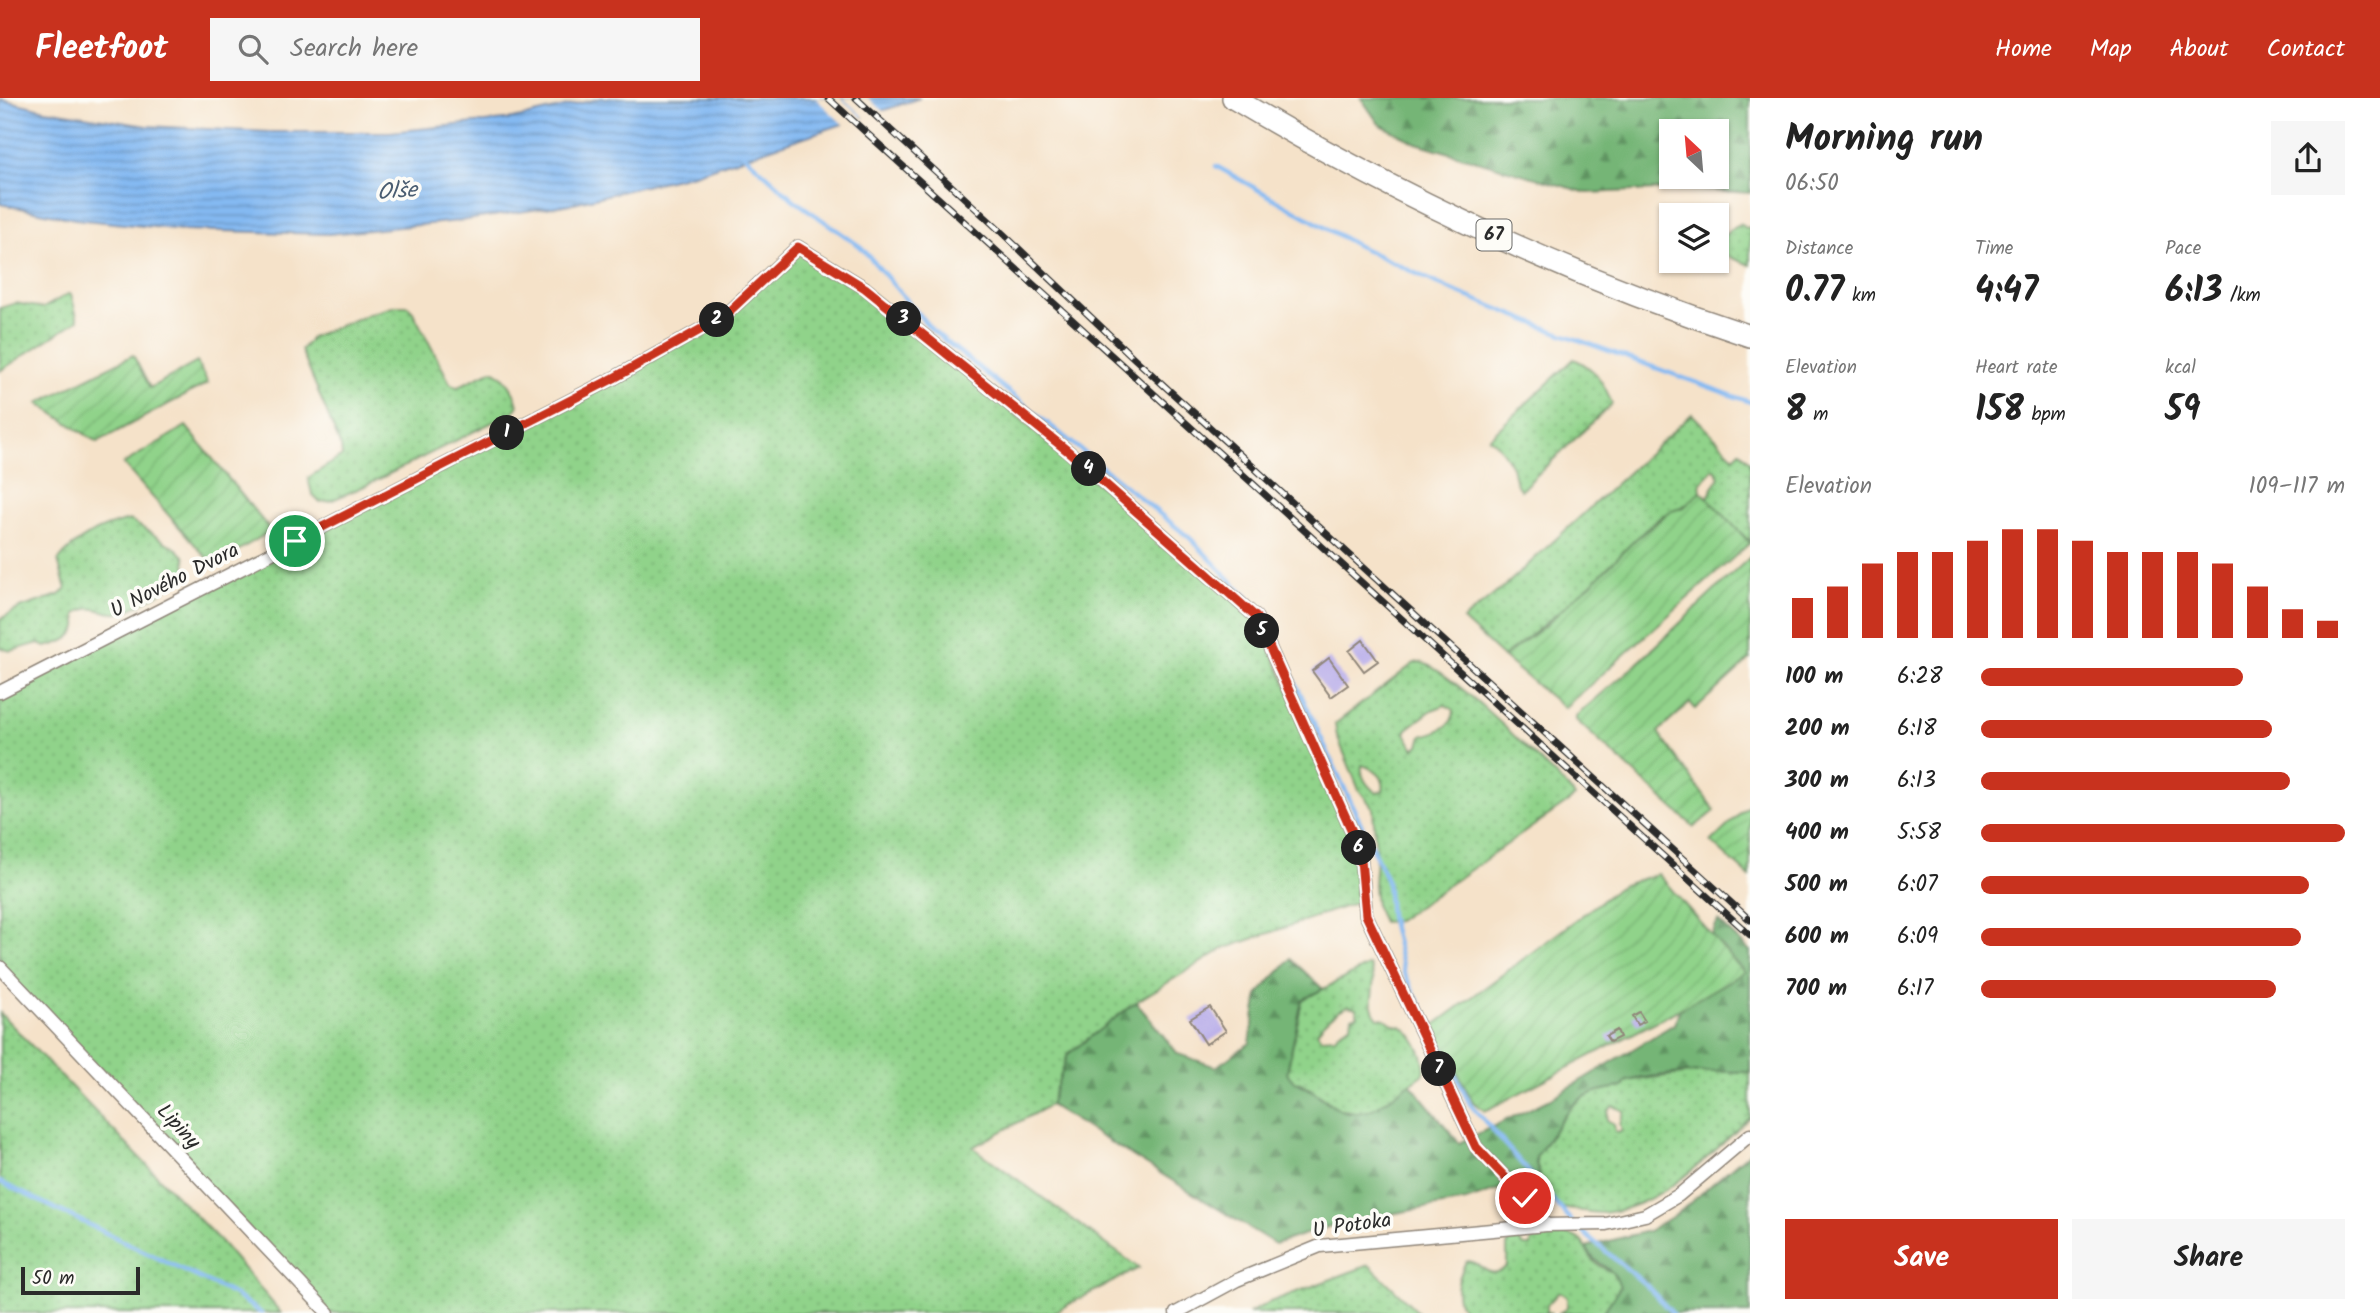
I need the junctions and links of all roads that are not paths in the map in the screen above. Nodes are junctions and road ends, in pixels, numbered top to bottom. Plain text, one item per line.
1 (1241, 103) edge
2 (1750, 336) edge
3 (0, 692) edge
4 (0, 967) edge
5 (1750, 1135) edge
6 (1546, 1226) junction
7 (328, 1313) edge
8 (1175, 1313) edge

1 - 2 main road, 67
3 - 6 street, U Nového Dvora
4 - 7 street, Lipiny
5 - 6 street, U Potoka
6 - 8 street, U Potoka

